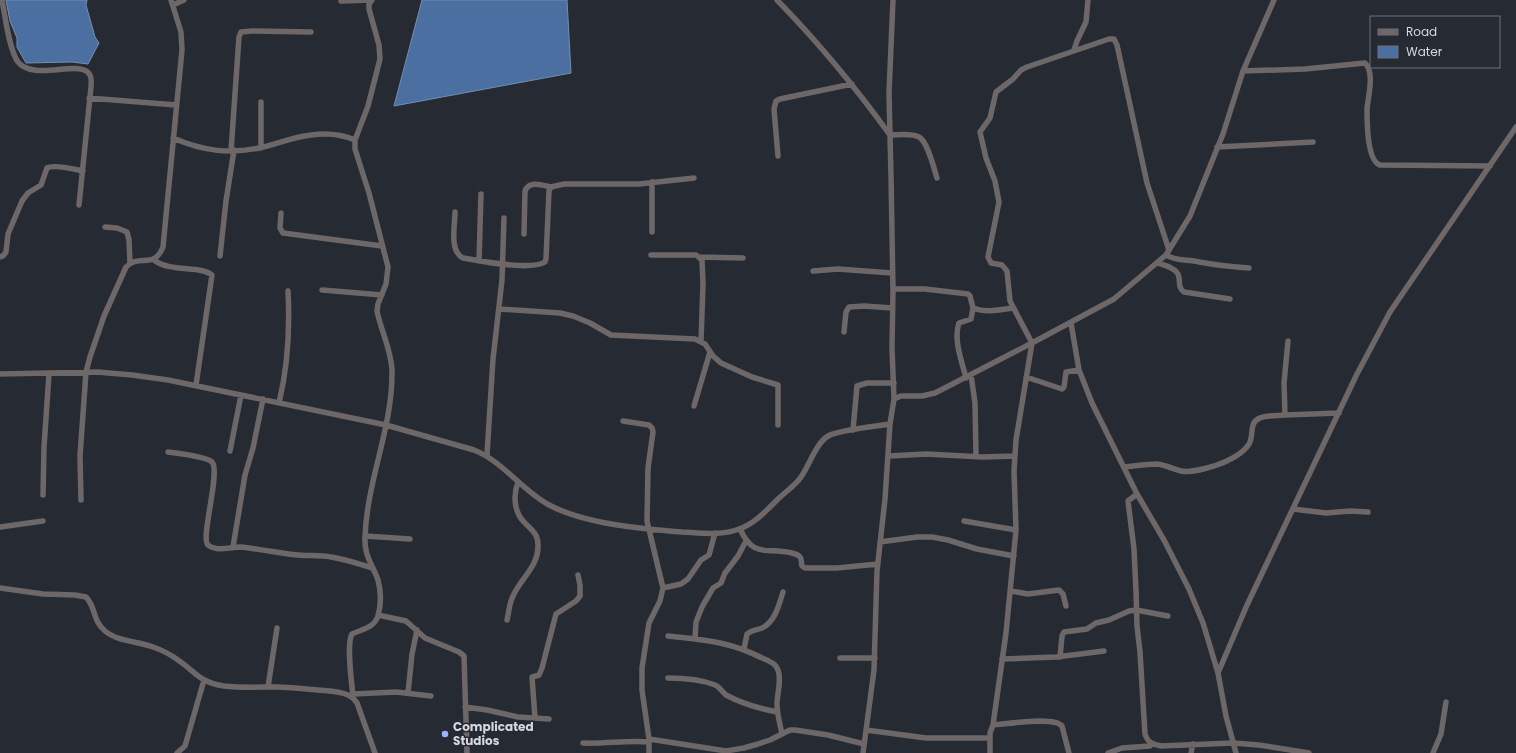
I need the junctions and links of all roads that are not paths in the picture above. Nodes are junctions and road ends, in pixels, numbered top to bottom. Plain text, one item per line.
1 (2, 0) edge
2 (184, 0) edge
3 (372, 0) edge
4 (777, 0) edge
5 (893, 0) edge
6 (1088, 0) edge
7 (1274, 0) edge
8 (341, 1) edge
9 (172, 3) edge
10 (311, 32) dead end
11 (1074, 50) junction
12 (1243, 71) junction
13 (852, 84) junction
14 (90, 98) junction
15 (261, 102) dead end
16 (176, 105) junction
17 (1516, 127) edge
18 (890, 135) junction
19 (173, 138) junction
20 (355, 138) junction
21 (1314, 142) dead end
22 (1217, 147) junction
23 (261, 148) junction
24 (233, 150) junction
25 (778, 156) dead end
26 (1490, 166) junction
27 (83, 171) junction
28 (694, 178) dead end
29 (937, 178) dead end
30 (652, 182) junction
31 (550, 187) junction
32 (480, 194) dead end
33 (79, 205) dead end
34 (455, 212) dead end
35 (281, 213) dead end
36 (504, 218) dead end
37 (105, 227) dead end
38 (652, 232) dead end
39 (524, 234) dead end
40 (382, 246) junction
41 (1168, 252) junction
42 (651, 255) dead end
43 (220, 256) dead end
44 (0, 257) edge
45 (699, 257) junction
46 (743, 258) dead end
47 (154, 260) junction
48 (479, 261) junction
49 (130, 263) junction
50 (1157, 263) junction
51 (503, 265) junction
52 (1249, 268) dead end
53 (813, 272) dead end
54 (892, 273) junction
55 (893, 289) junction
56 (322, 290) dead end
57 (288, 291) dead end
58 (382, 295) junction
59 (1230, 299) dead end
60 (892, 308) junction
61 (973, 308) junction
62 (1013, 308) junction
63 (499, 309) junction
64 (1071, 323) junction
65 (844, 332) dead end
66 (1288, 340) dead end
67 (701, 341) junction
68 (1032, 343) junction
69 (710, 352) junction
70 (1079, 370) junction
71 (86, 372) junction
72 (0, 374) edge
73 (49, 374) junction
74 (968, 377) junction
75 (1026, 377) junction
76 (894, 383) junction
77 (196, 385) junction
78 (242, 395) junction
79 (263, 399) junction
80 (894, 399) junction
81 (279, 402) junction
82 (694, 406) dead end
83 (1339, 413) junction
84 (1285, 415) junction
85 (623, 421) dead end
86 (890, 424) junction
87 (386, 425) junction
88 (778, 425) dead end
89 (853, 430) junction
90 (230, 451) dead end
91 (168, 452) dead end
92 (487, 455) junction
93 (889, 456) junction
94 (1015, 456) junction
95 (976, 457) junction
96 (1124, 467) junction
97 (518, 482) junction
98 (1137, 494) junction
99 (43, 495) dead end
100 (81, 500) dead end
101 (1293, 509) junction
102 (1368, 512) dead end
103 (43, 521) dead end
104 (964, 522) dead end
105 (0, 526) edge
106 (740, 529) junction
107 (648, 530) junction
108 (1016, 530) junction
109 (715, 533) junction
110 (365, 536) junction
111 (410, 539) dead end
112 (746, 540) junction
113 (880, 542) junction
114 (233, 547) junction
115 (1014, 556) junction
116 (878, 564) junction
117 (372, 568) junction
118 (578, 575) dead end
119 (0, 588) edge
120 (663, 588) junction
121 (1011, 591) junction
122 (783, 592) dead end
123 (1066, 606) dead end
124 (1136, 610) junction
125 (378, 615) junction
126 (1168, 616) dead end
127 (507, 620) dead end
128 (277, 628) dead end
129 (417, 630) junction
130 (668, 636) dead end
131 (695, 639) junction
132 (744, 649) junction
133 (1104, 651) dead end
134 (1060, 657) junction
135 (840, 658) dead end
136 (875, 658) junction
137 (1002, 659) junction
138 (1218, 673) junction
139 (668, 678) dead end
140 (204, 680) junction
141 (268, 687) junction
142 (408, 693) junction
143 (353, 696) junction
144 (431, 696) dead end
145 (1446, 702) dead end
146 (465, 707) junction
147 (777, 712) junction
148 (535, 718) junction
149 (549, 719) dead end
150 (993, 725) junction
151 (866, 730) junction
152 (782, 734) junction
153 (989, 738) junction
154 (649, 741) junction
155 (583, 743) dead end
156 (1233, 743) junction
157 (864, 744) junction
158 (1150, 744) junction
159 (1193, 744) junction
160 (177, 753) edge
161 (375, 753) edge
162 (467, 753) edge
163 (649, 753) edge
164 (863, 753) edge
165 (990, 753) edge
166 (1070, 753) edge
167 (1108, 753) edge
168 (1149, 753) edge
169 (1191, 753) edge
170 (1236, 753) edge
171 (1309, 753) edge
172 (1433, 753) edge

1 - 14 street
2 - 9 street
3 - 8 street
3 - 20 street
4 - 13 street
5 - 18 street
6 - 11 street
7 - 12 street
9 - 16 street
10 - 24 street
11 - 41 street
11 - 62 street
12 - 22 street
12 - 26 street
13 - 18 street
13 - 25 street
14 - 16 street
14 - 27 street
15 - 23 street
16 - 19 street
17 - 26 street
18 - 29 street
18 - 54 street
19 - 24 street
19 - 47 street
20 - 23 street
20 - 40 street
21 - 22 street
22 - 41 street
23 - 24 street
24 - 43 street
26 - 83 street
27 - 33 street
27 - 44 street
28 - 30 street
30 - 31 street
30 - 38 street
31 - 39 street
31 - 51 street
32 - 48 street
34 - 48 street
35 - 40 street
36 - 51 street
37 - 49 street
40 - 58 street
41 - 50 street
41 - 52 street
42 - 45 street
45 - 46 street
45 - 67 street
47 - 49 street
47 - 77 street
48 - 51 street
49 - 71 street
50 - 59 street
50 - 64 street
51 - 63 street
53 - 54 street
54 - 55 street
55 - 60 street
55 - 61 street
56 - 58 street
57 - 81 street
58 - 87 street
60 - 65 street
60 - 76 street
61 - 62 street
61 - 74 street
62 - 68 street
63 - 67 street
63 - 92 street
64 - 68 street
64 - 70 street
66 - 84 street
67 - 69 street
68 - 74 street
68 - 75 street
69 - 82 street
69 - 88 street
70 - 75 street
70 - 96 street
71 - 73 street
71 - 77 street
71 - 100 street
72 - 73 street
73 - 99 street
74 - 80 street
74 - 95 street
75 - 94 street
76 - 80 street
76 - 89 street
77 - 78 street
78 - 79 street
78 - 90 street
79 - 81 street
79 - 114 street
80 - 86 street
81 - 87 street
83 - 84 street
83 - 101 street
84 - 96 street
85 - 107 street
86 - 89 street
86 - 93 street
87 - 92 street
87 - 110 street
89 - 106 street
91 - 114 street
92 - 97 street
93 - 95 street
93 - 113 street
94 - 95 street
94 - 108 street
96 - 98 street
97 - 107 street
97 - 127 street
98 - 124 street
98 - 138 street
101 - 102 street
101 - 138 street
103 - 105 street
104 - 108 street
106 - 109 street
106 - 112 street
107 - 109 street
107 - 120 street
108 - 115 street
109 - 120 street
110 - 111 street
110 - 117 street
112 - 116 street
112 - 131 street
113 - 115 street
113 - 116 street
114 - 117 street
115 - 121 street
116 - 136 street
117 - 125 street
118 - 148 street
119 - 140 street
120 - 154 street
121 - 123 street
121 - 137 street
122 - 132 street
124 - 126 street
124 - 134 street
124 - 158 street
125 - 129 street
125 - 143 street
128 - 141 street
129 - 142 street
129 - 146 street
130 - 131 street
131 - 132 street
132 - 147 street
133 - 134 street
134 - 137 street
135 - 136 street
136 - 151 street
137 - 150 street
138 - 156 street
139 - 147 street
140 - 141 street
140 - 160 street
141 - 143 street
142 - 143 street
142 - 144 street
143 - 161 street
145 - 172 street
146 - 148 street
146 - 162 street
147 - 152 street
148 - 149 street
150 - 153 street
150 - 166 street
151 - 153 street
151 - 157 street
152 - 154 street
152 - 157 street
153 - 165 street
154 - 155 street
154 - 163 street
156 - 159 street
156 - 170 street
156 - 171 street
157 - 164 street
158 - 159 street
158 - 167 street
158 - 168 street
159 - 169 street

